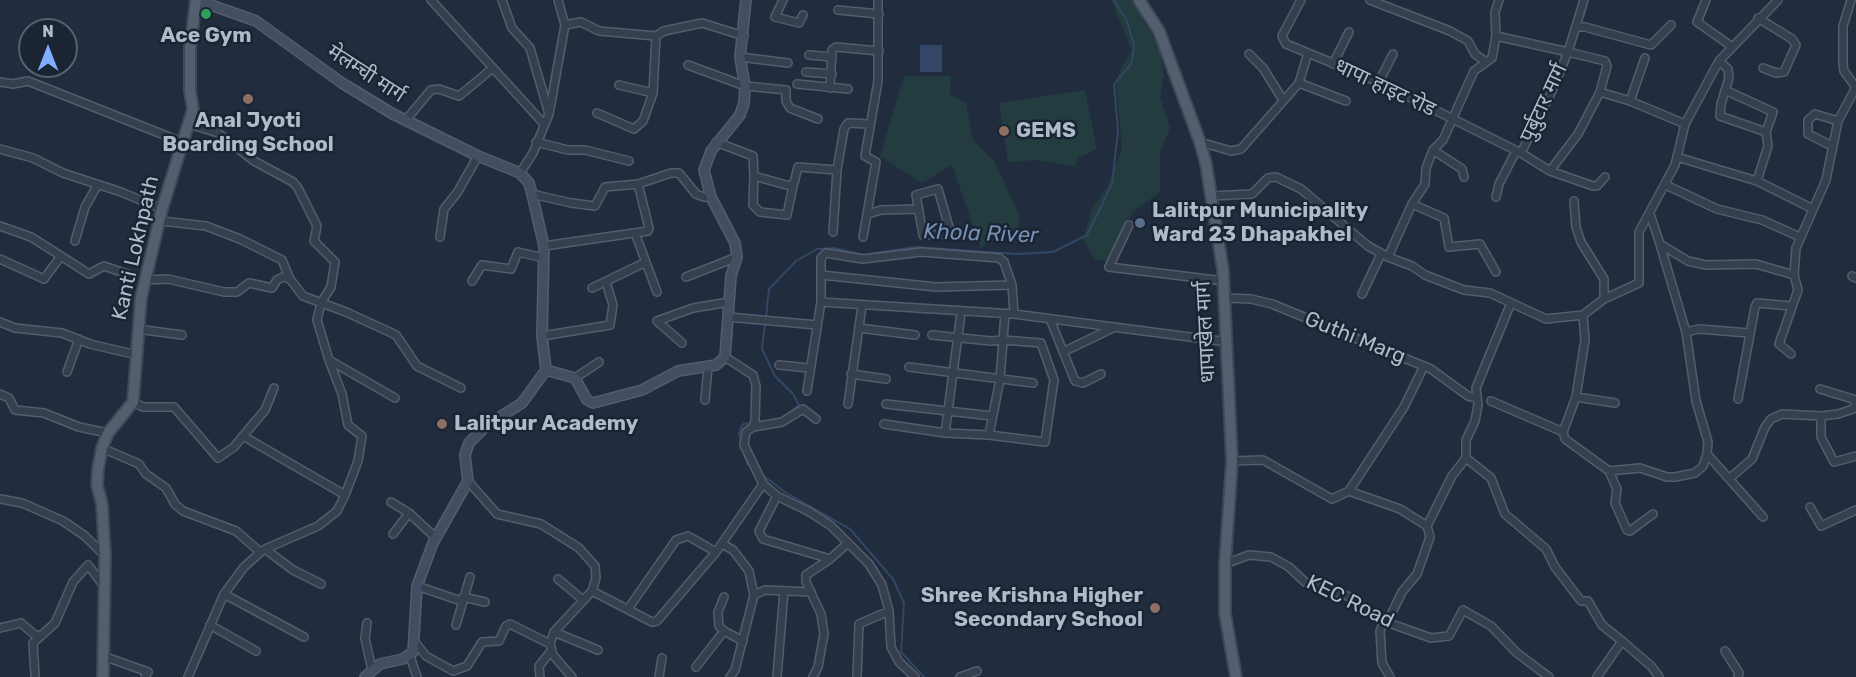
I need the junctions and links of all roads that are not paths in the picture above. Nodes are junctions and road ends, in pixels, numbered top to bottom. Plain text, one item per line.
1 (196, 0) edge
2 (431, 0) edge
3 (502, 0) edge
4 (558, 0) edge
5 (746, 0) edge
6 (783, 0) edge
7 (878, 0) edge
8 (1139, 0) edge
9 (1301, 0) edge
10 (1370, 0) edge
11 (1499, 0) edge
12 (1584, 0) edge
13 (1706, 0) edge
14 (1778, 0) edge
15 (1851, 0) edge
16 (838, 10) dead end
17 (879, 14) junction
18 (803, 15) dead end
19 (1758, 18) junction
20 (565, 25) junction
21 (1671, 25) dead end
22 (1576, 27) junction
23 (1349, 32) dead end
24 (656, 36) junction
25 (744, 36) junction
26 (1496, 36) junction
27 (1731, 46) junction
28 (879, 51) junction
29 (1568, 52) junction
30 (1308, 53) junction
31 (1249, 54) dead end
32 (1393, 54) dead end
33 (809, 55) dead end
34 (740, 57) junction
35 (832, 57) junction
36 (1646, 58) dead end
37 (1719, 61) junction
38 (1486, 62) junction
39 (788, 63) dead end
40 (1333, 64) junction
41 (688, 65) dead end
42 (493, 68) junction
43 (1763, 68) dead end
44 (806, 72) dead end
45 (832, 74) junction
46 (0, 82) edge
47 (1379, 82) junction
48 (1299, 83) junction
49 (797, 84) dead end
50 (618, 85) dead end
51 (745, 86) junction
52 (1856, 86) edge
53 (830, 88) junction
54 (848, 89) dead end
55 (1725, 90) junction
56 (1600, 92) junction
57 (653, 93) junction
58 (1283, 100) junction
59 (1346, 101) dead end
60 (1630, 101) junction
61 (597, 113) dead end
62 (549, 114) junction
63 (1454, 118) junction
64 (818, 119) dead end
65 (405, 121) junction
66 (1838, 121) junction
67 (189, 124) junction
68 (544, 124) junction
69 (868, 124) junction
70 (1685, 124) junction
71 (1766, 132) junction
72 (182, 142) junction
73 (536, 142) junction
74 (716, 142) junction
75 (1200, 142) junction
76 (1832, 146) junction
77 (0, 149) edge
78 (1433, 150) junction
79 (1518, 152) junction
80 (478, 156) junction
81 (1677, 158) junction
82 (629, 161) dead end
83 (837, 170) junction
84 (1550, 171) junction
85 (520, 172) junction
86 (754, 176) junction
87 (1464, 177) dead end
88 (1605, 177) dead end
89 (1757, 181) junction
90 (638, 184) junction
91 (1667, 184) junction
92 (97, 186) junction
93 (793, 186) junction
94 (532, 194) junction
95 (1211, 196) junction
96 (711, 197) junction
97 (1496, 197) dead end
98 (1574, 201) dead end
99 (1412, 204) junction
100 (919, 209) junction
101 (1813, 209) junction
102 (868, 214) junction
103 (1650, 214) junction
104 (161, 215) junction
105 (1129, 225) dead end
106 (0, 226) edge
107 (833, 231) dead end
108 (635, 233) junction
109 (440, 237) dead end
110 (863, 237) dead end
111 (1800, 237) junction
112 (75, 241) dead end
113 (1660, 244) junction
114 (543, 246) junction
115 (1385, 255) junction
116 (61, 256) junction
117 (737, 257) junction
118 (544, 258) junction
119 (0, 260) edge
120 (645, 263) junction
121 (1496, 272) dead end
122 (821, 275) junction
123 (1794, 275) junction
124 (133, 276) dead end
125 (686, 277) dead end
126 (290, 279) junction
127 (145, 280) junction
128 (472, 281) dead end
129 (1224, 281) junction
130 (606, 282) junction
131 (1012, 285) junction
132 (592, 288) dead end
133 (657, 292) dead end
134 (1362, 294) dead end
135 (1226, 298) junction
136 (1604, 299) junction
137 (729, 302) junction
138 (820, 302) junction
139 (321, 303) junction
140 (1511, 303) junction
141 (861, 306) junction
142 (1791, 306) junction
143 (962, 313) junction
144 (1005, 314) junction
145 (1014, 314) junction
146 (1582, 315) junction
147 (728, 317) junction
148 (1050, 319) junction
149 (0, 322) edge
150 (817, 325) junction
151 (1117, 326) junction
152 (859, 328) junction
153 (136, 329) junction
154 (1686, 332) junction
155 (1749, 333) junction
156 (932, 334) dead end
157 (182, 335) dead end
158 (915, 335) dead end
159 (542, 336) junction
160 (958, 337) junction
161 (79, 339) junction
162 (1003, 340) junction
163 (1227, 342) junction
164 (682, 343) dead end
165 (1063, 352) junction
166 (1791, 354) dead end
167 (137, 355) junction
168 (725, 357) junction
169 (329, 360) junction
170 (599, 362) dead end
171 (779, 365) dead end
172 (708, 366) junction
173 (1424, 366) junction
174 (909, 367) dead end
175 (809, 368) junction
176 (546, 370) junction
177 (67, 372) dead end
178 (952, 373) junction
179 (851, 374) junction
180 (1101, 374) dead end
181 (575, 378) junction
182 (886, 379) dead end
183 (1000, 379) junction
184 (1033, 383) dead end
185 (274, 388) dead end
186 (461, 388) dead end
187 (1820, 389) dead end
188 (807, 391) dead end
189 (0, 394) edge
190 (1576, 397) junction
191 (395, 398) dead end
192 (1477, 398) junction
193 (1738, 399) dead end
194 (705, 400) dead end
195 (1491, 401) dead end
196 (133, 402) junction
197 (1856, 402) edge
198 (1615, 403) dead end
199 (848, 404) dead end
200 (886, 404) dead end
201 (948, 411) junction
202 (992, 416) junction
203 (1821, 416) junction
204 (816, 419) dead end
205 (884, 424) dead end
206 (753, 428) junction
207 (1563, 432) junction
208 (108, 433) junction
209 (945, 433) junction
210 (989, 435) junction
211 (243, 436) junction
212 (102, 448) junction
213 (1707, 454) junction
214 (1856, 456) edge
215 (1466, 458) junction
216 (1232, 461) junction
217 (1609, 471) junction
218 (1730, 478) junction
219 (468, 481) junction
220 (763, 484) junction
221 (1349, 490) junction
222 (345, 495) junction
223 (777, 496) junction
224 (0, 499) edge
225 (391, 502) dead end
226 (1810, 507) dead end
227 (1856, 510) edge
228 (409, 513) junction
229 (1653, 514) dead end
230 (1763, 517) dead end
231 (1427, 526) junction
232 (393, 534) dead end
233 (436, 538) junction
234 (848, 543) junction
235 (722, 544) junction
236 (262, 551) junction
237 (716, 552) junction
238 (105, 556) junction
239 (830, 559) junction
240 (1225, 564) junction
241 (470, 577) dead end
242 (558, 579) dead end
243 (321, 584) dead end
244 (103, 585) junction
245 (417, 586) junction
246 (592, 591) junction
247 (784, 591) junction
248 (811, 592) junction
249 (224, 594) junction
250 (754, 595) junction
251 (724, 597) dead end
252 (462, 599) junction
253 (583, 600) junction
254 (485, 602) dead end
255 (628, 609) junction
256 (889, 611) junction
257 (1388, 621) junction
258 (367, 623) dead end
259 (210, 625) junction
260 (456, 625) dead end
261 (0, 628) edge
262 (724, 631) junction
263 (554, 632) junction
264 (42, 635) junction
265 (304, 637) dead end
266 (414, 641) junction
267 (743, 641) junction
268 (1622, 641) junction
269 (551, 647) junction
270 (598, 650) dead end
271 (256, 651) dead end
272 (1725, 651) dead end
273 (103, 656) junction
274 (410, 656) junction
275 (662, 657) dead end
276 (696, 667) dead end
277 (372, 670) junction
278 (977, 671) dead end
279 (452, 674) edge
280 (35, 675) dead end
281 (912, 676) edge
282 (103, 677) edge
283 (145, 677) edge
284 (188, 677) edge
285 (365, 677) edge
286 (417, 677) edge
287 (540, 677) edge
288 (572, 677) edge
289 (659, 677) edge
290 (730, 677) edge
291 (777, 677) edge
292 (813, 677) edge
293 (857, 677) edge
294 (960, 677) edge
295 (1236, 677) edge
296 (1390, 677) edge
297 (1549, 677) edge
298 (1597, 677) edge
299 (1659, 677) edge
300 (1738, 677) edge

1 - 65 main road, मेलम्ची मार्ग
1 - 67 main road, Kanti Lokhpath
2 - 42 street
3 - 62 street
4 - 20 street
5 - 25 main road
6 - 18 street
7 - 17 street
8 - 75 main road, धापाखेल मार्ग
9 - 30 street
10 - 38 street
11 - 26 street
12 - 22 street
13 - 27 street
14 - 19 street
15 - 52 street
16 - 17 street
17 - 28 street
19 - 27 street
19 - 43 street
20 - 24 street
20 - 62 street
21 - 22 street
22 - 29 street
23 - 40 street
24 - 25 street
24 - 57 street
25 - 34 main road
26 - 29 street
26 - 38 street
27 - 37 street
28 - 35 street
28 - 69 street
29 - 56 street, पुर्बुटार मार्ग
29 - 79 street, पुर्बुटार मार्ग
30 - 40 street, धापा हाइट रोड
30 - 48 street, धापा हाइट रोड
31 - 58 street
32 - 47 street
33 - 35 street
34 - 39 street
34 - 51 main road
35 - 45 street
36 - 60 street
37 - 55 street
37 - 70 street
38 - 63 street
40 - 47 street, धापा हाइट रोड
41 - 51 street
42 - 65 street
42 - 68 street
44 - 45 street
45 - 53 street
46 - 72 street
47 - 63 street, धापा हाइट रोड
48 - 58 street, धापा हाइट रोड
48 - 59 street
49 - 53 street
50 - 57 street
51 - 64 street
51 - 74 main road
52 - 66 street
53 - 54 street
55 - 71 street
55 - 71 street
56 - 60 street
56 - 84 street
57 - 61 street
58 - 75 street, धापा हाइट रोड
60 - 70 street
62 - 68 street
63 - 78 street
63 - 79 street, धापा हाइट रोड
65 - 80 main road, मेलम्ची मार्ग
66 - 76 street
66 - 76 street
67 - 72 main road, Kanti Lokhpath
67 - 139 street
68 - 73 street
69 - 83 street
69 - 102 street
70 - 81 street
71 - 89 street
72 - 104 main road, Kanti Lokhpath
73 - 82 street
73 - 85 street
74 - 86 street
74 - 96 main road
75 - 95 main road, धापाखेल मार्ग
76 - 101 street
77 - 92 street
78 - 87 street
78 - 99 street
79 - 84 street, धापा हाइट रोड
79 - 97 street, पुर्बुटार मार्ग
80 - 85 main road, मेलम्ची मार्ग
80 - 109 street
81 - 89 street
81 - 91 street
83 - 93 street
83 - 107 street
84 - 88 street, धापा हाइट रोड
85 - 94 main road
86 - 93 street
86 - 93 street
89 - 101 street
90 - 94 street
90 - 96 street
90 - 108 street
91 - 103 street
91 - 111 street
92 - 104 street
92 - 112 street
94 - 114 main road
95 - 115 street
95 - 129 main road, धापाखेल मार्ग
96 - 117 main road
98 - 136 street
99 - 115 street
99 - 121 street
100 - 100 street
100 - 102 street
101 - 111 street
102 - 110 street
103 - 113 street
103 - 136 street
104 - 126 street
104 - 127 main road, Kanti Lokhpath
105 - 129 street
106 - 116 street
108 - 114 street
108 - 120 street
111 - 123 street
113 - 123 street
113 - 154 street
114 - 118 main road
115 - 134 street
115 - 140 street
116 - 119 street
116 - 124 street
117 - 125 street
117 - 137 main road
118 - 128 street
118 - 159 main road
120 - 130 street
120 - 133 street
122 - 131 street
122 - 131 street
122 - 138 street
123 - 142 street
126 - 127 street
126 - 139 street
127 - 153 main road, Kanti Lokhpath
129 - 135 main road, धापाखेल मार्ग
130 - 132 street
130 - 159 street
131 - 145 street
135 - 163 main road, धापाखेल मार्ग
135 - 173 street, Guthi Marg
136 - 146 street
137 - 147 main road
137 - 164 street
138 - 141 street
138 - 150 street
139 - 169 street
139 - 186 street
140 - 146 street
140 - 192 street
141 - 143 street
141 - 152 street
142 - 155 street
142 - 166 street
143 - 144 street
143 - 160 street
144 - 145 street
144 - 162 street
145 - 148 street
146 - 190 street
147 - 150 street
147 - 168 main road
148 - 151 street
148 - 165 street
149 - 161 street
150 - 175 street
151 - 163 street
151 - 165 street
152 - 158 street
152 - 179 street
153 - 157 street
153 - 167 main road, Kanti Lokhpath
154 - 155 street
154 - 213 street
155 - 193 street
156 - 160 street
159 - 176 main road
160 - 162 street
160 - 178 street
161 - 167 street
161 - 177 street
162 - 183 street
162 - 210 street
163 - 216 main road, धापाखेल मार्ग
165 - 180 street
167 - 196 main road, Kanti Lokhpath
168 - 172 main road
168 - 206 street
169 - 191 street
169 - 222 street
170 - 181 street
171 - 175 street
172 - 181 main road
172 - 194 street
173 - 192 street, Guthi Marg
173 - 221 street
174 - 178 street
175 - 188 street
176 - 181 main road
176 - 219 main road
178 - 183 street
178 - 201 street
179 - 182 street
179 - 199 street
183 - 184 street
183 - 202 street
185 - 211 street
187 - 197 street
189 - 208 street
190 - 198 street
190 - 207 street
192 - 215 street
195 - 207 street
196 - 208 main road
196 - 211 street
197 - 203 street
200 - 201 street
201 - 202 street
201 - 209 street
202 - 210 street
203 - 214 street
203 - 218 street
204 - 206 street
205 - 209 street
206 - 220 street
207 - 217 street
208 - 212 main road
209 - 210 street
211 - 222 street
212 - 236 street
212 - 238 main road
213 - 217 street
213 - 218 street
215 - 231 street
215 - 268 street
216 - 221 street
216 - 240 main road, धापाखेल मार्ग
217 - 229 street
218 - 230 street
219 - 233 main road
219 - 246 street
220 - 223 street
220 - 235 street
221 - 231 street
222 - 236 street
223 - 234 street
223 - 239 street
224 - 238 street
225 - 228 street
226 - 227 street
228 - 232 street
228 - 233 street
231 - 257 street
233 - 245 main road
234 - 239 street
234 - 256 street
235 - 237 street
235 - 250 street
236 - 243 street
236 - 249 street
237 - 255 street
237 - 255 street
238 - 244 main road
239 - 248 street
240 - 257 street, KEC Road
240 - 295 main road, धापाखेल मार्ग
241 - 252 street
242 - 253 street
244 - 264 street
244 - 273 main road
245 - 252 street
245 - 266 main road
246 - 253 street
246 - 255 street
247 - 248 street
247 - 250 street
247 - 291 street
248 - 292 street
249 - 259 street
249 - 265 street
250 - 267 street
251 - 262 street
252 - 254 street
252 - 260 street
253 - 263 street
256 - 281 street
256 - 293 street
257 - 296 street
257 - 297 street, KEC Road
258 - 277 street
259 - 271 street
259 - 284 street
261 - 264 street
262 - 267 street
262 - 276 street
263 - 269 street
263 - 270 street
264 - 280 street
266 - 274 main road
266 - 279 street
267 - 290 street
268 - 298 street
268 - 299 street
269 - 279 street
269 - 287 street
269 - 288 street
272 - 300 street
273 - 282 main road
273 - 283 street
274 - 277 main road
274 - 286 street
275 - 289 street
277 - 285 main road
278 - 294 street

